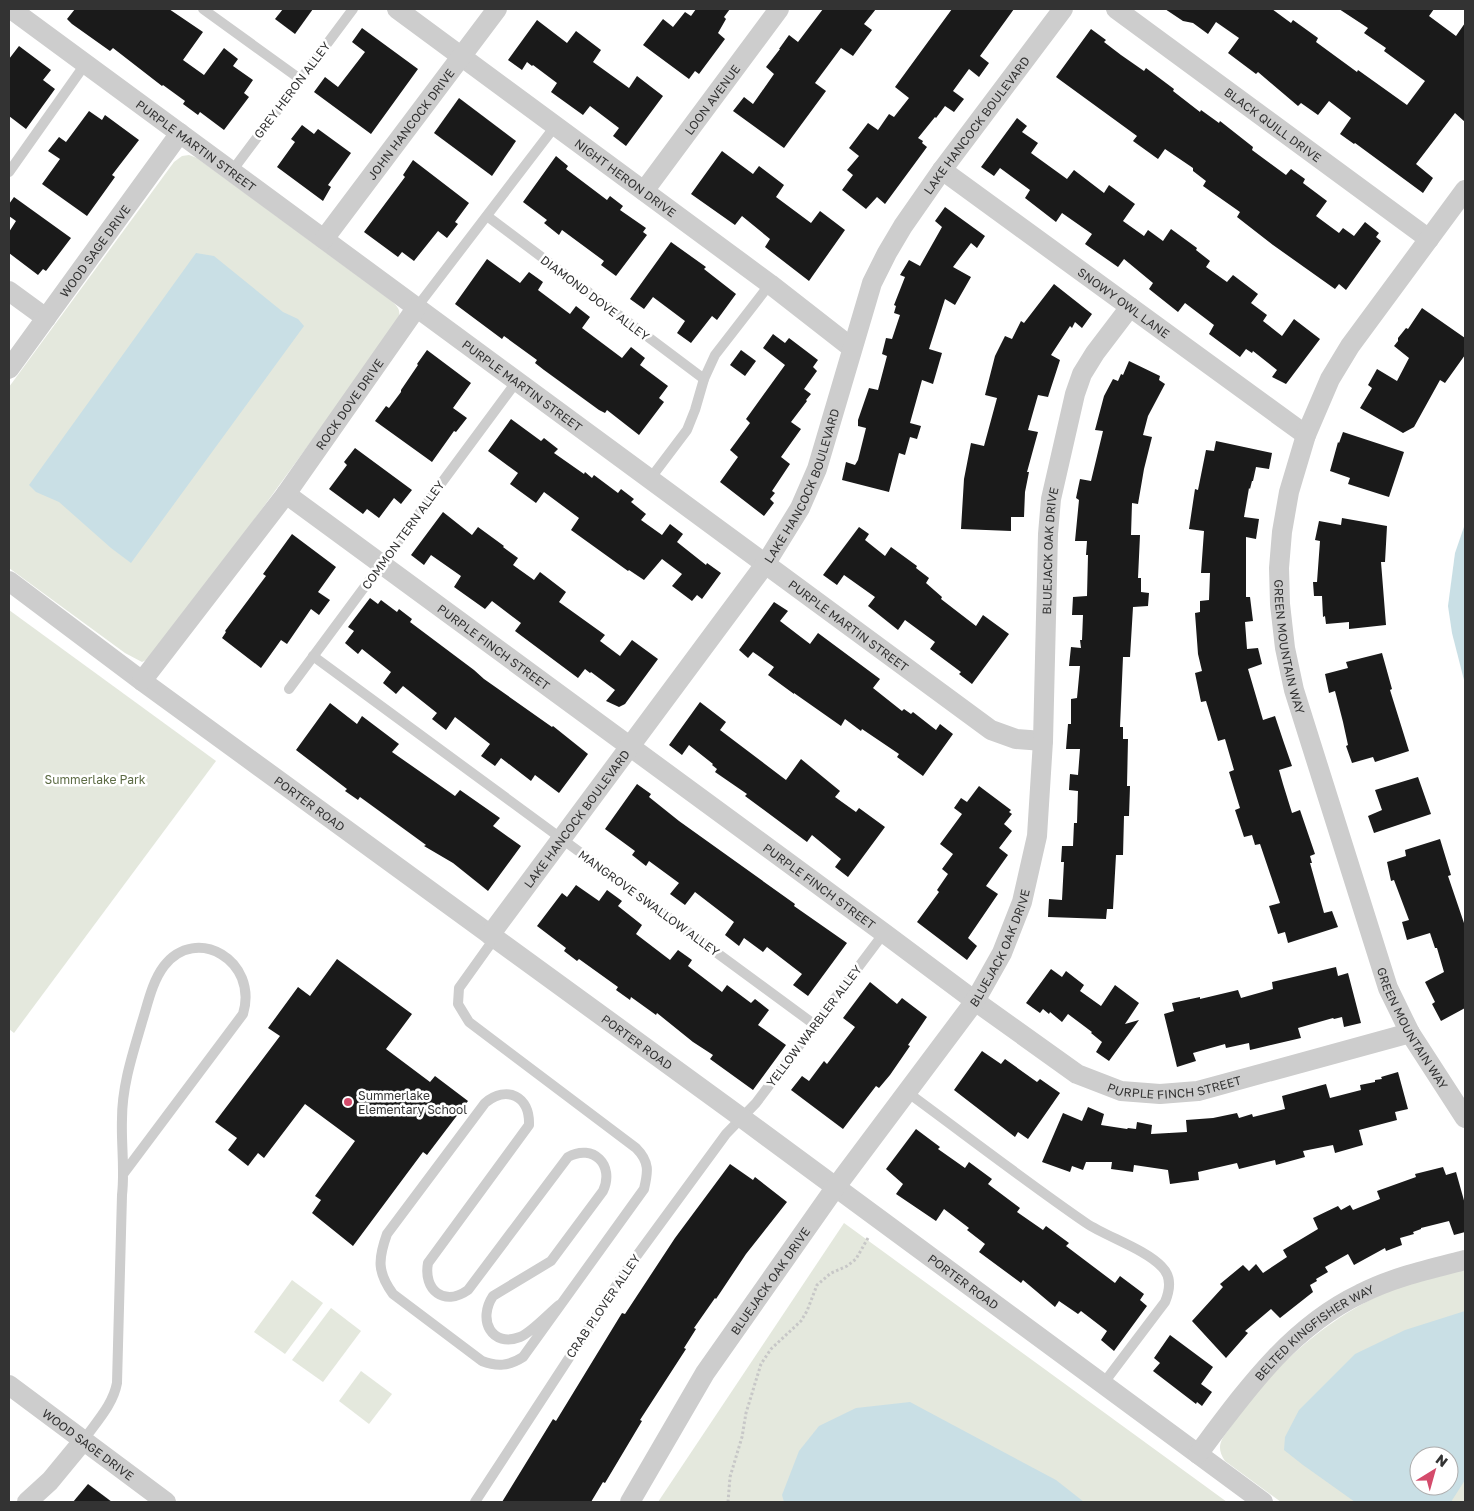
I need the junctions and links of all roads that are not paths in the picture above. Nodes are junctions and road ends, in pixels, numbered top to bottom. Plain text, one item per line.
1 (11, 9) edge
2 (204, 9) edge
3 (353, 9) edge
4 (397, 9) edge
5 (496, 9) edge
6 (779, 9) edge
7 (1063, 9) edge
8 (1116, 9) edge
9 (462, 56) junction
10 (86, 63) junction
11 (300, 79) junction
12 (556, 125) junction
13 (180, 132) junction
14 (942, 170) junction
15 (232, 171) junction
16 (9, 172) edge
17 (1465, 190) edge
18 (644, 191) junction
19 (487, 216) junction
20 (324, 239) junction
21 (1429, 239) junction
22 (770, 284) junction
23 (9, 291) edge
24 (417, 307) junction
25 (1130, 307) junction
26 (46, 318) junction
27 (852, 348) junction
28 (9, 369) edge
29 (704, 380) junction
30 (517, 381) junction
31 (1306, 435) junction
32 (650, 479) junction
33 (286, 494) junction
34 (766, 563) junction
35 (382, 564) junction
36 (9, 581) edge
37 (313, 656) junction
38 (142, 681) junction
39 (289, 688) dead end
40 (1043, 741) junction
41 (630, 746) junction
42 (562, 840) junction
43 (884, 933) junction
44 (492, 937) junction
45 (975, 1001) junction
46 (815, 1025) junction
47 (1410, 1033) junction
48 (907, 1092) junction
49 (742, 1118) junction
50 (1465, 1118) edge
51 (124, 1172) junction
52 (835, 1188) junction
53 (1465, 1260) edge
54 (559, 1305) junction
55 (1103, 1384) junction
56 (9, 1385) edge
57 (83, 1441) junction
58 (1198, 1454) junction
59 (27, 1502) edge
60 (166, 1502) edge
61 (475, 1502) edge
62 (630, 1502) edge
63 (1263, 1502) edge

1 - 10 street, PURPLE MARTIN STREET
2 - 11 lane
3 - 11 lane, GREY HERON ALLEY
4 - 9 street, NIGHT HERON DRIVE
5 - 9 street, JOHN HANCOCK DRIVE
6 - 18 street, LOON AVENUE
7 - 14 street, LAKE HANCOCK BOULEVARD
8 - 21 street, BLACK QUILL DRIVE
9 - 12 street, NIGHT HERON DRIVE
9 - 20 street, JOHN HANCOCK DRIVE
10 - 13 street, PURPLE MARTIN STREET
10 - 16 lane
11 - 15 lane, GREY HERON ALLEY
12 - 18 street, NIGHT HERON DRIVE
12 - 19 lane, ROCK DOVE DRIVE
13 - 15 street, PURPLE MARTIN STREET
13 - 26 street, WOOD SAGE DRIVE
14 - 25 street, SNOWY OWL LANE
14 - 27 street, LAKE HANCOCK BOULEVARD
15 - 20 street, PURPLE MARTIN STREET
17 - 21 street, GREEN MOUNTAIN WAY
18 - 22 street, NIGHT HERON DRIVE
19 - 24 lane, ROCK DOVE DRIVE
19 - 29 lane, DIAMOND DOVE ALLEY
20 - 24 street, PURPLE MARTIN STREET
21 - 31 street, GREEN MOUNTAIN WAY
22 - 27 street, NIGHT HERON DRIVE
22 - 29 lane
23 - 26 street
24 - 30 street, PURPLE MARTIN STREET
24 - 33 street, ROCK DOVE DRIVE
25 - 31 street, SNOWY OWL LANE
25 - 40 street, BLUEJACK OAK DRIVE
26 - 28 street, WOOD SAGE DRIVE
27 - 34 street, LAKE HANCOCK BOULEVARD
29 - 32 lane
30 - 32 street, PURPLE MARTIN STREET
30 - 35 lane, COMMON TERN ALLEY
31 - 47 street, GREEN MOUNTAIN WAY
32 - 34 street, PURPLE MARTIN STREET
33 - 35 street, PURPLE FINCH STREET
33 - 38 street, ROCK DOVE DRIVE
34 - 40 street, PURPLE MARTIN STREET
34 - 41 street, LAKE HANCOCK BOULEVARD
35 - 37 lane, COMMON TERN ALLEY
35 - 41 street, PURPLE FINCH STREET
36 - 38 street, PORTER ROAD
37 - 39 lane, COMMON TERN ALLEY
37 - 42 lane, MANGROVE SWALLOW ALLEY
38 - 44 street, PORTER ROAD
40 - 45 street, BLUEJACK OAK DRIVE
41 - 42 street, LAKE HANCOCK BOULEVARD
41 - 43 street, PURPLE FINCH STREET
42 - 44 street, LAKE HANCOCK BOULEVARD
42 - 46 lane, MANGROVE SWALLOW ALLEY
43 - 45 street, PURPLE FINCH STREET
43 - 46 lane, YELLOW WARBLER ALLEY
44 - 49 street, PORTER ROAD
44 - 54 lane
45 - 47 street, PURPLE FINCH STREET
45 - 48 street, BLUEJACK OAK DRIVE
46 - 49 lane, YELLOW WARBLER ALLEY
47 - 50 street, GREEN MOUNTAIN WAY
48 - 52 street, BLUEJACK OAK DRIVE
48 - 55 lane
49 - 52 street, PORTER ROAD
49 - 61 lane, CRAB PLOVER ALLEY
51 - 51 lane
51 - 57 lane
52 - 55 street, PORTER ROAD
52 - 62 street, BLUEJACK OAK DRIVE
53 - 58 street, BELTED KINGFISHER WAY
54 - 54 lane
55 - 58 street, PORTER ROAD
56 - 57 street, WOOD SAGE DRIVE
57 - 59 street
57 - 60 street, WOOD SAGE DRIVE
58 - 63 street, PORTER ROAD

